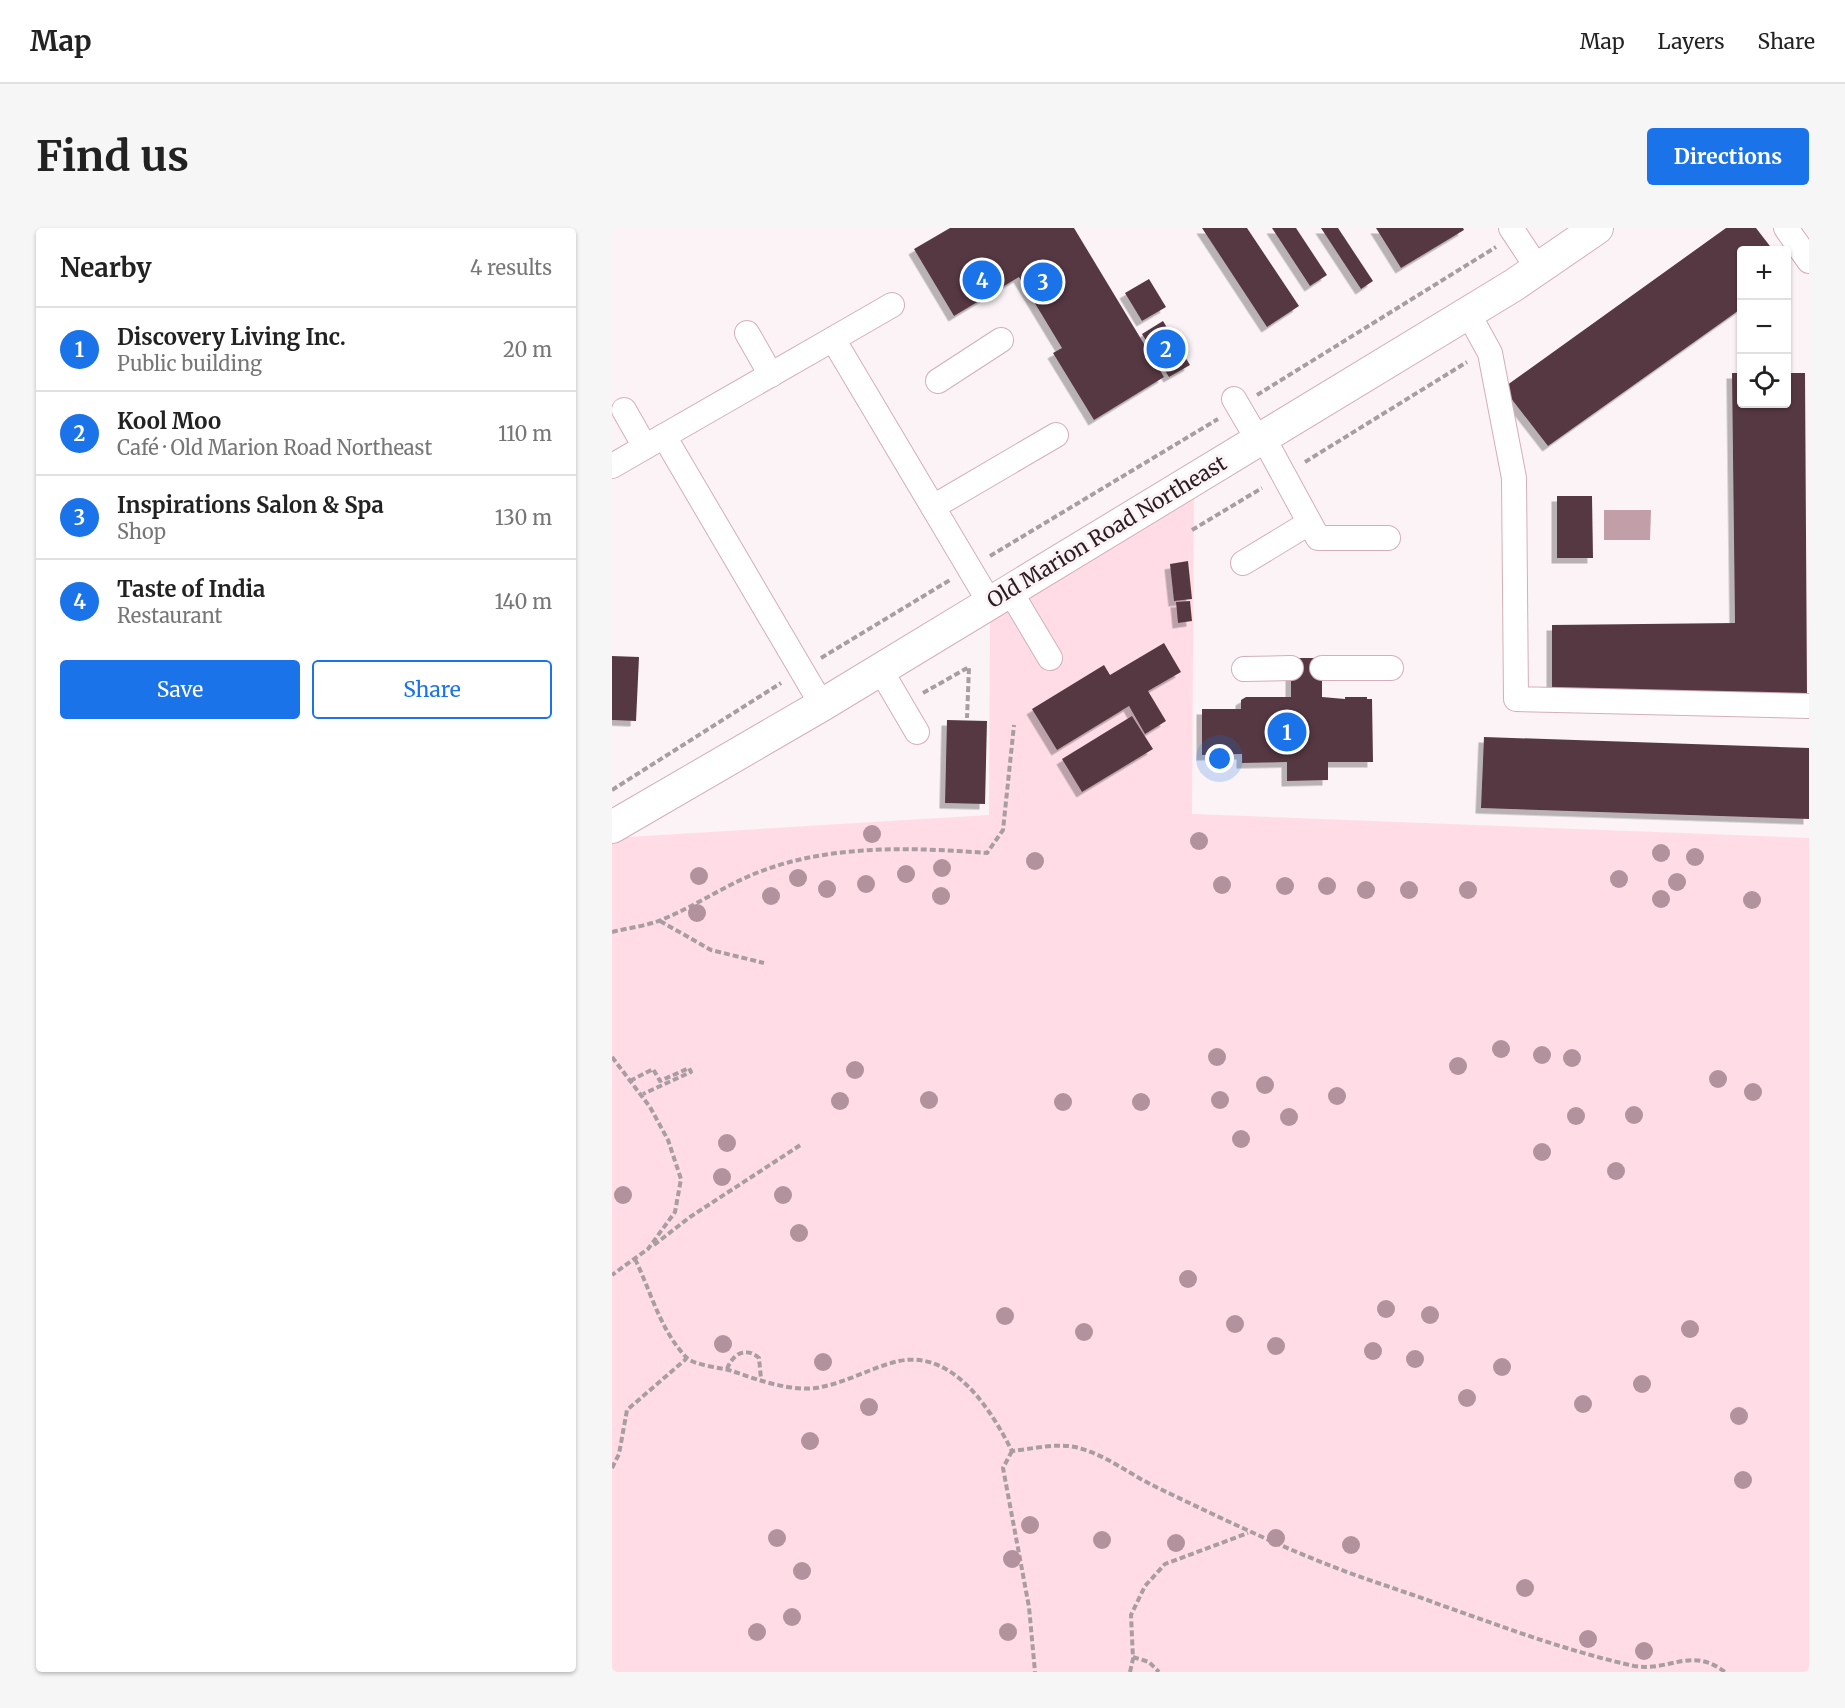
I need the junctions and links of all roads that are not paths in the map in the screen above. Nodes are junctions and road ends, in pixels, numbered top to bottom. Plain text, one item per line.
1 (1597, 228) edge
2 (1786, 228) edge
3 (1513, 231) edge
4 (1809, 261) edge
5 (1538, 269) junction
6 (892, 305) dead end
7 (1468, 313) junction
8 (747, 333) dead end
9 (833, 339) junction
10 (1001, 340) dead end
11 (771, 375) junction
12 (938, 381) dead end
13 (1236, 403) road end
14 (624, 410) dead end
15 (1056, 435) dead end
16 (1261, 439) junction
17 (654, 442) junction
18 (612, 466) edge
19 (933, 507) junction
20 (1310, 523) junction
21 (1388, 538) dead end
22 (1244, 563) dead end
23 (1000, 597) junction
24 (1050, 658) dead end
25 (1291, 668) dead end
26 (1322, 668) dead end
27 (1391, 668) dead end
28 (880, 669) junction
29 (1244, 669) dead end
30 (822, 705) junction
31 (1809, 706) edge
32 (917, 732) dead end
33 (612, 826) edge

1 - 5 main road, Old Marion Road Northeast
2 - 4 lane
3 - 5 lane
5 - 7 main road, Old Marion Road Northeast
6 - 9 lane
7 - 16 main road, Old Marion Road Northeast
7 - 31 lane
8 - 11 lane
9 - 11 lane
9 - 19 lane
10 - 12 lane
11 - 17 lane
13 - 16 lane
14 - 17 lane
15 - 19 lane
16 - 20 lane
16 - 23 main road, Old Marion Road Northeast
17 - 18 lane
17 - 30 lane
19 - 23 lane
20 - 21 lane
20 - 22 lane
23 - 24 lane
23 - 28 main road, Old Marion Road Northeast
25 - 29 lane
26 - 27 lane
28 - 30 main road, Old Marion Road Northeast
28 - 32 lane
30 - 33 main road, Old Marion Road Northeast

